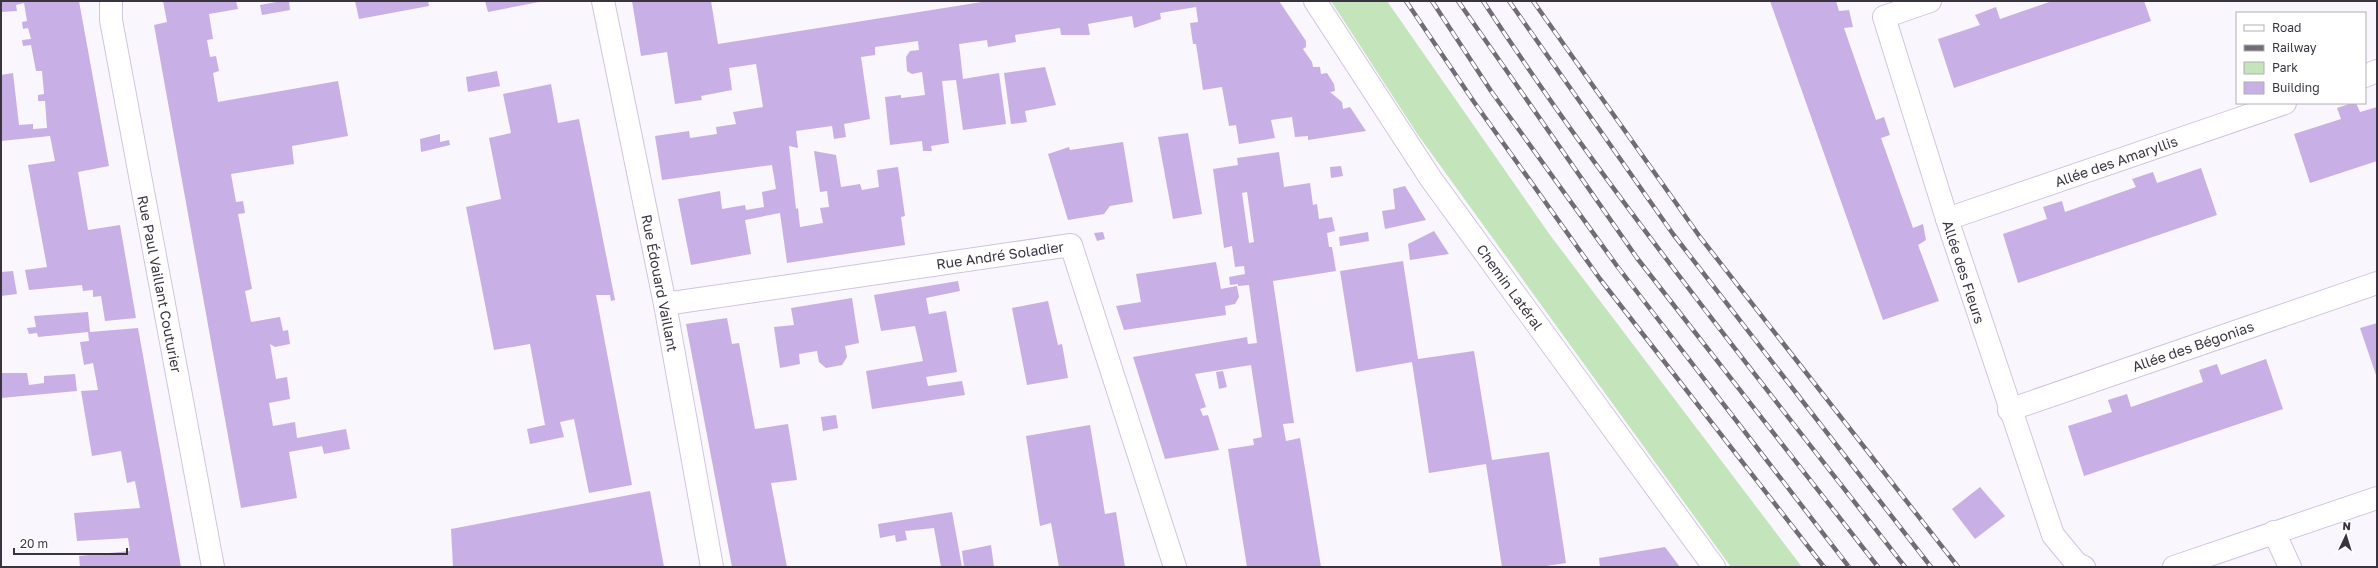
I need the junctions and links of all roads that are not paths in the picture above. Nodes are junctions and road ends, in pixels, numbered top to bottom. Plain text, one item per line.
1 (111, 1) edge
2 (603, 1) edge
3 (1315, 1) edge
4 (1930, 1) edge
5 (2377, 72) edge
6 (2366, 76) edge
7 (2282, 104) edge
8 (1947, 219) junction
9 (2377, 283) edge
10 (665, 304) junction
11 (2010, 410) junction
12 (2377, 498) edge
13 (2274, 532) junction
14 (2081, 566) edge
15 (213, 567) edge
16 (712, 567) edge
17 (1175, 567) edge
18 (1714, 567) edge
19 (2174, 567) edge
20 (2290, 567) edge

1 - 15 street, Rue Paul Vaillant Couturier
2 - 10 street, Rue Édouard Vaillant
3 - 18 street, Chemin Latéral
4 - 8 street, Allée des Fleurs
5 - 6 street
7 - 8 street, Allée des Amaryllis
8 - 11 street, Allée des Fleurs
9 - 11 street, Allée des Bégonias
10 - 16 street, Rue Édouard Vaillant
10 - 17 street, Rue André Soladier
11 - 14 street, Allée des Fleurs
12 - 13 street
13 - 19 street
13 - 20 street

